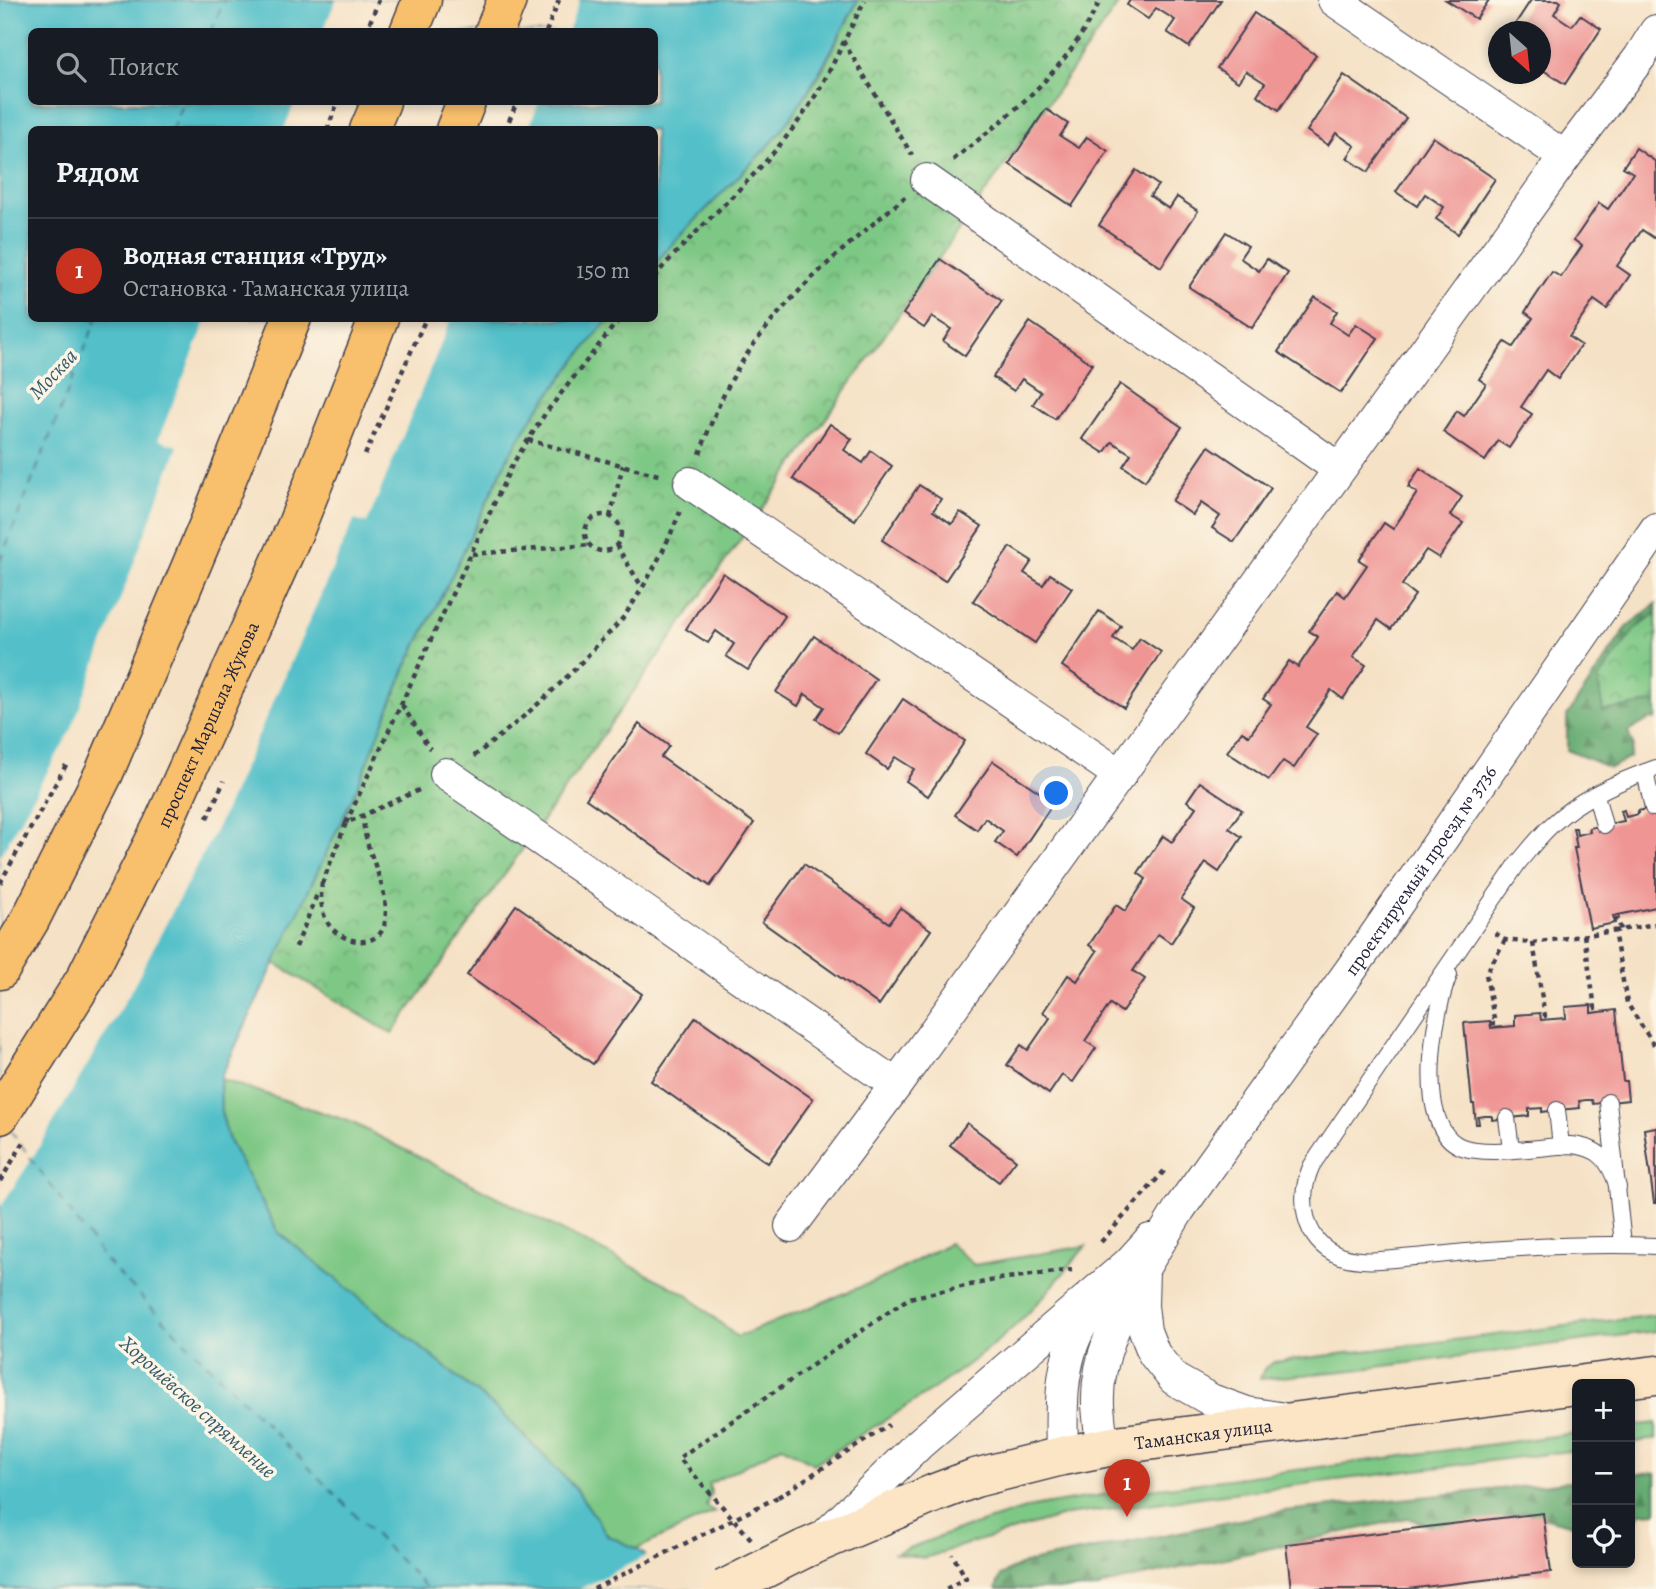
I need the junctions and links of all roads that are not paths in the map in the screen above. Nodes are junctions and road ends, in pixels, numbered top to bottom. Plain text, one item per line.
1 (422, 0) edge
2 (507, 0) edge
3 (1334, 0) edge
4 (411, 28) edge
5 (496, 28) edge
6 (1656, 31) edge
7 (379, 105) edge
8 (465, 105) edge
9 (371, 126) edge
10 (457, 126) edge
11 (1565, 157) junction
12 (927, 180) road end
13 (290, 322) edge
14 (377, 322) edge
15 (1339, 469) junction
16 (690, 483) road end
17 (1656, 529) edge
18 (1650, 770) edge
19 (446, 774) road end
20 (1120, 775) junction
21 (1596, 794) junction
22 (1653, 808) dead end
23 (1604, 825) dead end
24 (1459, 950) junction
25 (0, 970) edge
26 (896, 1085) junction
27 (1608, 1102) dead end
28 (1557, 1110) dead end
29 (0, 1115) edge
30 (1507, 1118) dead end
31 (1561, 1146) junction
32 (1511, 1149) junction
33 (1618, 1186) junction
34 (791, 1226) dead end
35 (1623, 1244) junction
36 (1656, 1246) edge
37 (1136, 1266) junction
38 (1656, 1375) edge
39 (1624, 1379) edge
40 (1572, 1386) edge
41 (1298, 1421) junction
42 (1102, 1448) junction
43 (1062, 1456) junction
44 (812, 1545) junction
45 (724, 1589) edge

1 - 4 main road
2 - 5 main road
3 - 11 street
6 - 11 street
7 - 9 main road
8 - 10 main road
11 - 15 street
12 - 15 street
13 - 25 main road
14 - 29 main road, проспект Маршала Жукова
15 - 20 street
16 - 20 street
17 - 37 street, проектируемый проезд № 3736
18 - 21 lane
18 - 22 lane
19 - 26 street
20 - 26 street
21 - 23 lane
21 - 24 lane
24 - 32 lane
24 - 35 lane
26 - 34 street
27 - 33 lane
28 - 31 lane
30 - 32 lane
31 - 32 lane
31 - 33 lane
33 - 35 lane
35 - 36 lane
37 - 41 street
37 - 42 street
37 - 43 street
37 - 44 street
38 - 39 street
40 - 41 street, Таманская улица
41 - 42 street, Таманская улица
42 - 43 street, Таманская улица
43 - 44 street, Таманская улица
44 - 45 street, Таманская улица, bridge

